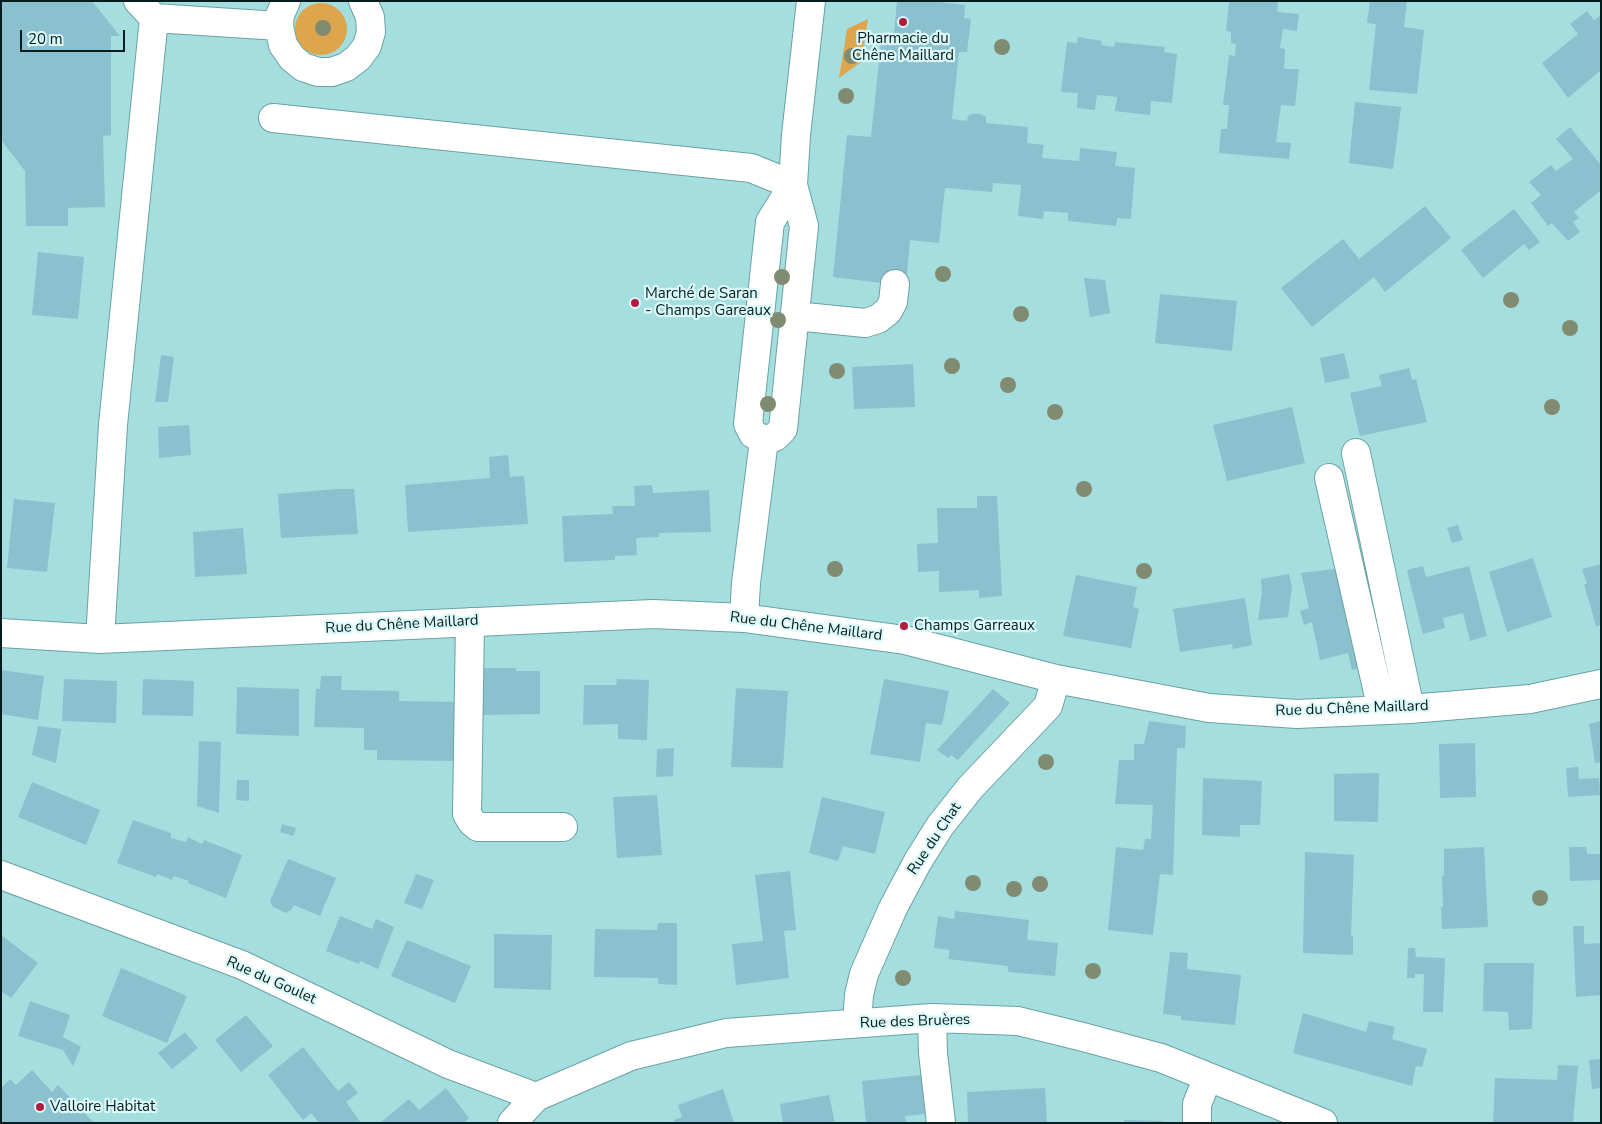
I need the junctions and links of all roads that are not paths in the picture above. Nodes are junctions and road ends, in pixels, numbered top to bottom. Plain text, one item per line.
1 (363, 1) edge
2 (811, 1) edge
3 (146, 10) edge
4 (283, 14) edge
5 (273, 118) dead end
6 (793, 185) junction
7 (895, 284) dead end
8 (795, 316) junction
9 (764, 440) junction
10 (1356, 453) dead end
11 (1329, 478) dead end
12 (744, 618) junction
13 (470, 622) junction
14 (1, 633) edge
15 (100, 639) junction
16 (1056, 679) junction
17 (1601, 684) edge
18 (1410, 708) junction
19 (1382, 710) junction
20 (563, 828) dead end
21 (1, 875) edge
22 (932, 1018) junction
23 (857, 1023) junction
24 (1208, 1077) junction
25 (536, 1097) junction
26 (512, 1123) edge
27 (940, 1123) edge
28 (1197, 1123) edge
29 (1323, 1123) edge

1 - 4 street
2 - 6 street
3 - 4 street
3 - 15 street
5 - 6 street
6 - 8 street
6 - 9 street
7 - 8 street
8 - 9 street
9 - 12 street
10 - 18 street
11 - 19 street
12 - 13 street, Rue du Chêne Maillard
12 - 16 street, Rue du Chêne Maillard
13 - 15 street, Rue du Chêne Maillard
13 - 20 street
14 - 15 street, Rue du Chêne Maillard
16 - 19 street, Rue du Chêne Maillard
16 - 23 street, Rue du Chat
17 - 18 street, Rue du Chêne Maillard
18 - 19 street, Rue du Chêne Maillard
21 - 25 street, Rue du Goulet
22 - 23 street, Rue des Bruères
22 - 24 street, Rue des Bruères
22 - 27 street
23 - 25 street, Rue des Bruères
24 - 28 street
24 - 29 street, Rue des Bruères
25 - 26 street, Rue des Bruères

